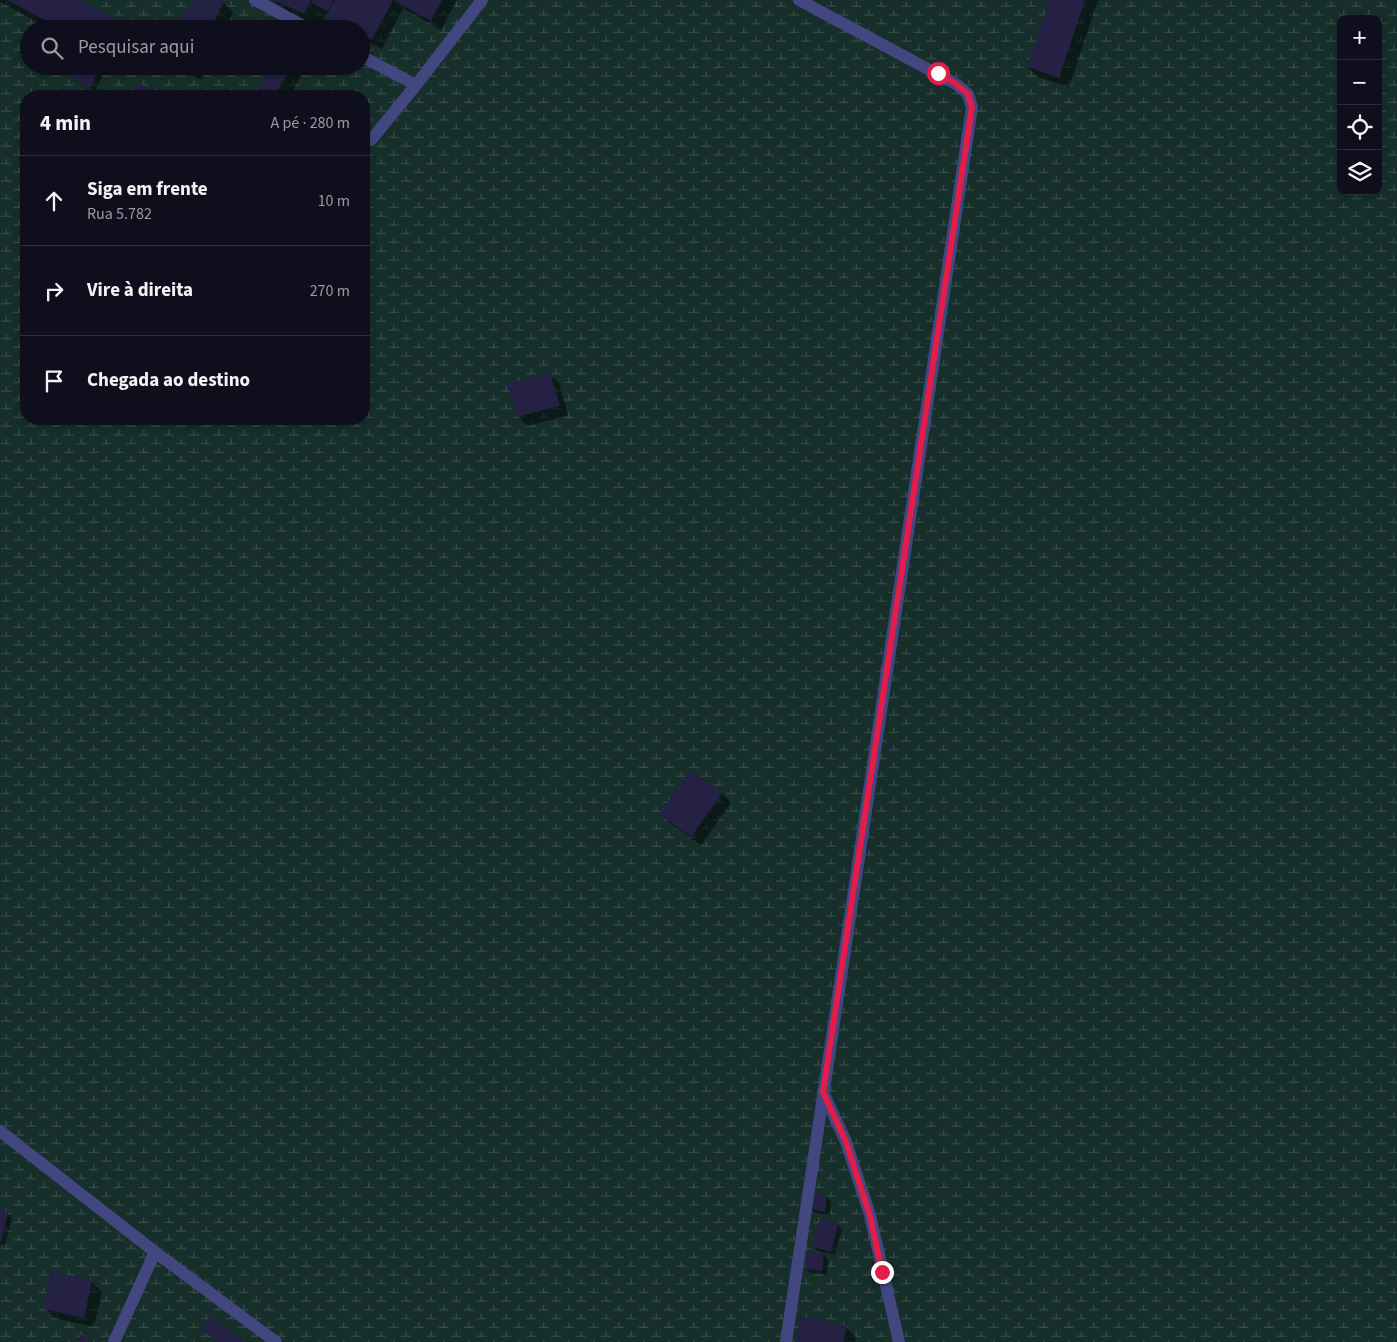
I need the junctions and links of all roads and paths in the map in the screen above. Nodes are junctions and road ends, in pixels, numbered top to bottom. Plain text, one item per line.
1 (255, 0) edge
2 (482, 0) edge
3 (799, 0) edge
4 (292, 20) edge
5 (370, 61) edge
6 (416, 85) junction
7 (371, 140) dead end
8 (823, 1092) junction
9 (0, 1131) edge
10 (155, 1252) junction
11 (114, 1342) edge
12 (276, 1342) edge
13 (786, 1342) edge
14 (899, 1342) edge

1 - 4 street
2 - 6 street
3 - 8 street
5 - 6 street
6 - 7 street
8 - 13 street
8 - 14 street
9 - 10 street
10 - 11 street
10 - 12 street

